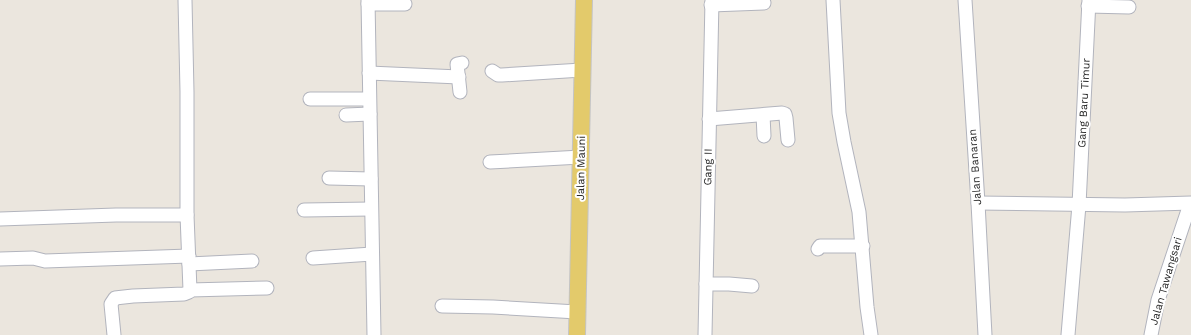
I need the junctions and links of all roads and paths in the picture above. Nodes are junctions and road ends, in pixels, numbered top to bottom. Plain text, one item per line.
1 (185, 0) edge
2 (584, 0) edge
3 (832, 0) edge
4 (965, 0) edge
5 (368, 2) edge
6 (711, 2) edge
7 (764, 3) dead end
8 (1089, 3) edge
9 (405, 4) dead end
10 (1129, 7) dead end
11 (462, 63) dead end
12 (582, 70) junction
13 (492, 71) dead end
14 (369, 73) junction
15 (459, 77) junction
16 (460, 92) dead end
17 (310, 99) dead end
18 (369, 99) junction
19 (370, 114) junction
20 (346, 115) dead end
21 (763, 115) junction
22 (709, 119) junction
23 (764, 136) dead end
24 (788, 140) dead end
25 (581, 157) junction
26 (490, 162) dead end
27 (329, 178) dead end
28 (370, 179) junction
29 (978, 203) junction
30 (1190, 204) edge
31 (1079, 205) junction
32 (371, 209) junction
33 (304, 210) dead end
34 (187, 215) junction
35 (0, 219) edge
36 (863, 246) junction
37 (818, 249) dead end
38 (372, 254) junction
39 (313, 258) dead end
40 (0, 259) edge
41 (189, 260) junction
42 (252, 261) dead end
43 (706, 284) junction
44 (752, 286) dead end
45 (267, 288) dead end
46 (190, 290) junction
47 (442, 306) dead end
48 (577, 312) junction
49 (114, 335) edge
50 (374, 335) edge
51 (577, 335) edge
52 (705, 335) edge
53 (870, 335) edge
54 (984, 335) edge
55 (1068, 335) edge
56 (1151, 335) edge

1 - 34 street
2 - 12 main road, Jalan Mauni
3 - 36 street
4 - 29 street, Jalan Banaran
5 - 9 street
5 - 14 street
6 - 7 street
6 - 22 street, Gang II
8 - 10 street
8 - 31 street, Gang Baru Timur
11 - 15 street
12 - 13 street
12 - 25 main road, Jalan Mauni
14 - 15 street
14 - 18 street
15 - 16 street
17 - 18 street
18 - 19 street
19 - 20 street
19 - 28 street
21 - 22 street
21 - 23 street
21 - 24 street
22 - 43 street, Gang II
25 - 26 street
25 - 48 main road, Jalan Mauni
27 - 28 street
28 - 32 street
29 - 31 street
29 - 54 street, Jalan Banaran
30 - 31 street
30 - 56 street, Jalan Tawangsari
31 - 55 street, Gang Baru Timur
32 - 33 street
32 - 38 street
34 - 35 street
34 - 41 street
36 - 37 street
36 - 53 street
38 - 39 street
38 - 50 street
40 - 41 street
41 - 42 street
41 - 46 street
43 - 44 street
43 - 52 street, Gang II
45 - 46 street
46 - 49 street
47 - 48 street
48 - 51 main road, Jalan Mauni

